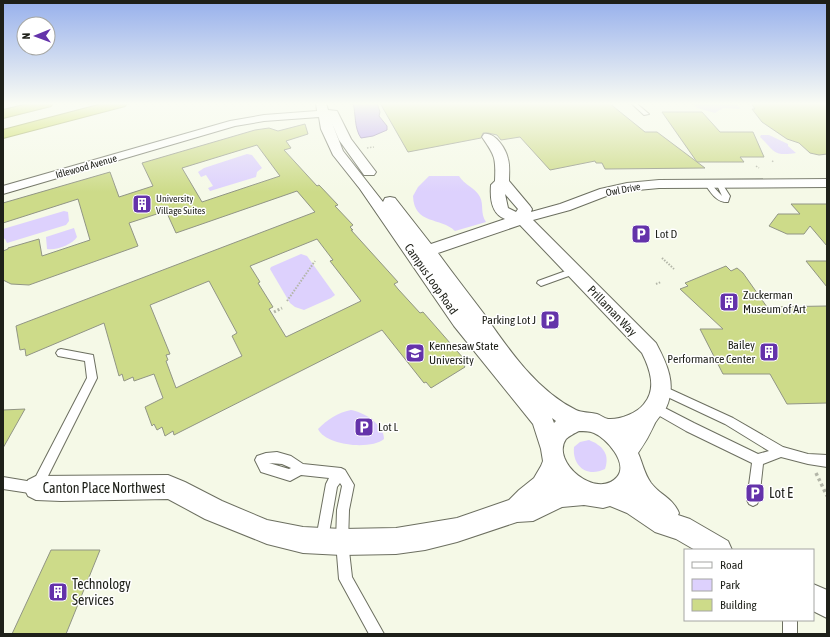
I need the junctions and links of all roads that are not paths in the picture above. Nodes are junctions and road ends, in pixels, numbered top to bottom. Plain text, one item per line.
1 (200, 133) edge
2 (341, 133) edge
3 (488, 137) dead end
4 (713, 183) junction
5 (827, 183) edge
6 (3, 190) edge
7 (521, 219) junction
8 (420, 252) junction
9 (572, 269) junction
10 (539, 281) dead end
11 (61, 353) dead end
12 (661, 389) junction
13 (651, 413) junction
14 (576, 422) junction
15 (608, 429) junction
16 (782, 452) junction
17 (553, 455) junction
18 (261, 460) dead end
19 (758, 460) junction
20 (629, 461) junction
21 (827, 461) edge
22 (341, 474) junction
23 (3, 483) edge
24 (36, 488) junction
25 (584, 493) junction
26 (612, 495) junction
27 (753, 500) dead end
28 (517, 510) junction
29 (681, 528) junction
30 (331, 542) junction
31 (717, 549) edge
32 (814, 598) edge
33 (827, 604) edge
34 (790, 621) edge
35 (377, 634) edge
36 (790, 634) edge

1 - 6 street, Idlewood Avenue
2 - 8 street, Campus Loop Road
3 - 7 street, Prillaman Way
4 - 4 lane
4 - 5 street, Owl Drive
4 - 7 street, Owl Drive
7 - 8 street, Owl Drive
7 - 9 street, Prillaman Way
8 - 14 street, Campus Loop Road
8 - 17 street, Campus Loop Road
9 - 10 lane
9 - 12 street, Prillaman Way
11 - 24 lane
12 - 13 street, Prillaman Way
12 - 16 lane
13 - 15 street
13 - 19 lane
13 - 20 street, Prillaman Way
14 - 15 street
14 - 17 street
15 - 20 street
16 - 19 lane
16 - 21 lane
17 - 25 street
17 - 28 street, Canton Place Northwest
18 - 22 lane
19 - 27 lane
20 - 26 street
20 - 29 street
22 - 30 lane
22 - 30 lane
23 - 24 lane
24 - 30 street, Canton Place Northwest
25 - 26 street
25 - 28 street, Canton Place Northwest
26 - 29 street
28 - 30 street, Canton Place Northwest
29 - 31 street
30 - 35 lane
32 - 33 street
34 - 36 lane

